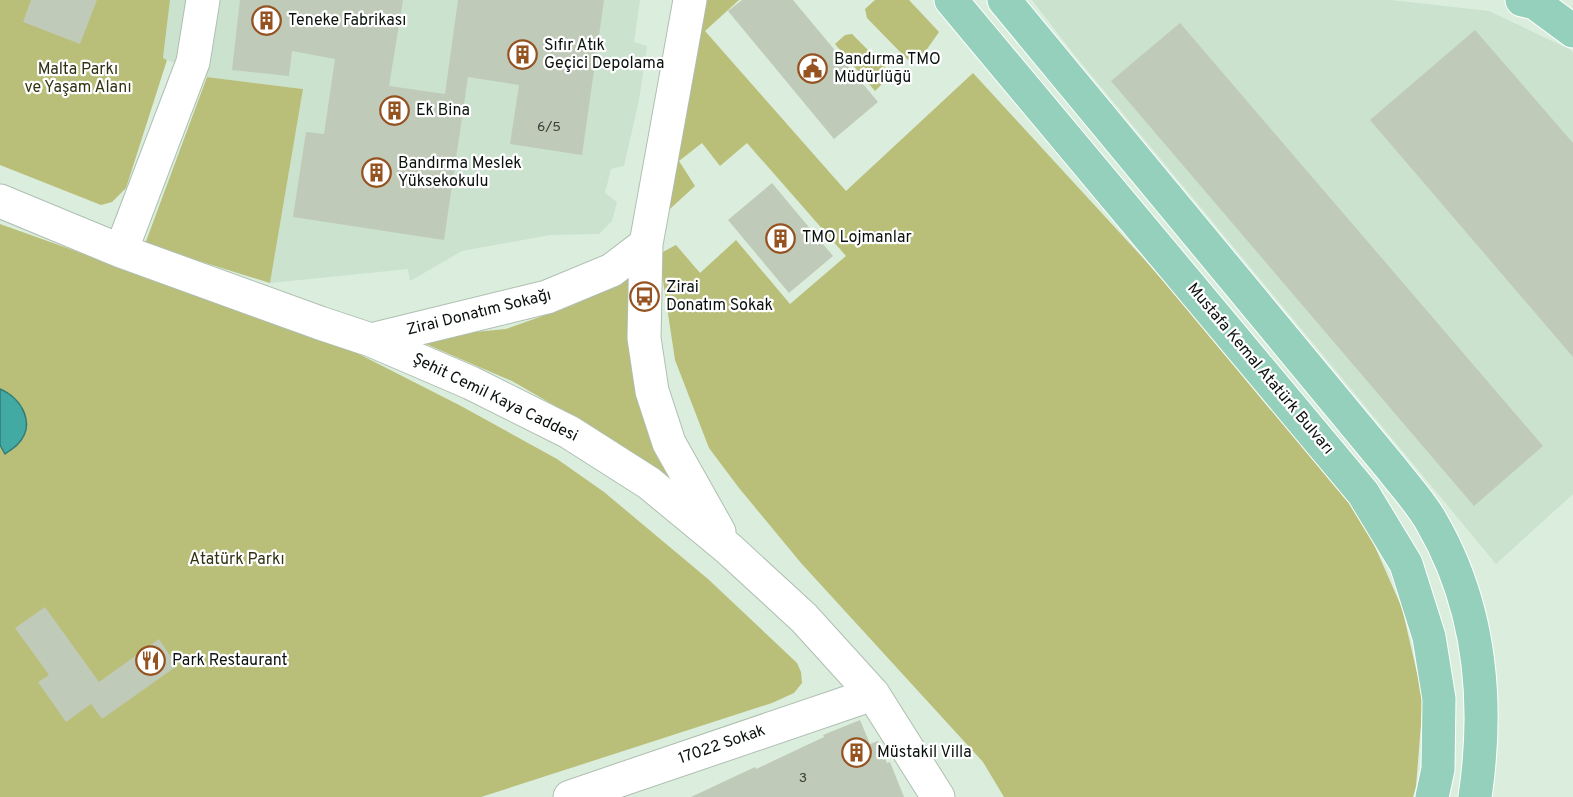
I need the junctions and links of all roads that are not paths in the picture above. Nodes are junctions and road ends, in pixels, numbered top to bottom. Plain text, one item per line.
1 (203, 0) edge
2 (690, 0) edge
3 (951, 0) edge
4 (1004, 0) edge
5 (1522, 0) edge
6 (1573, 31) edge
7 (0, 201) edge
8 (646, 244) junction
9 (121, 251) junction
10 (371, 340) junction
11 (729, 549) junction
12 (873, 694) junction
13 (570, 797) edge
14 (938, 797) edge
15 (1432, 797) edge
16 (1475, 797) edge

1 - 9 street
2 - 8 street
3 - 15 main road, Mustafa Kemal Atatürk Bulvarı
4 - 16 main road
5 - 6 main road
7 - 9 street, Şehit Cemil Kaya Caddesi
8 - 10 street, Zirai Donatım Sokağı
8 - 11 street
9 - 10 street, Şehit Cemil Kaya Caddesi
10 - 11 street, Şehit Cemil Kaya Caddesi
11 - 12 street, Şehit Cemil Kaya Caddesi
12 - 13 street, 17022 Sokak
12 - 14 street, Şehit Cemil Kaya Caddesi

